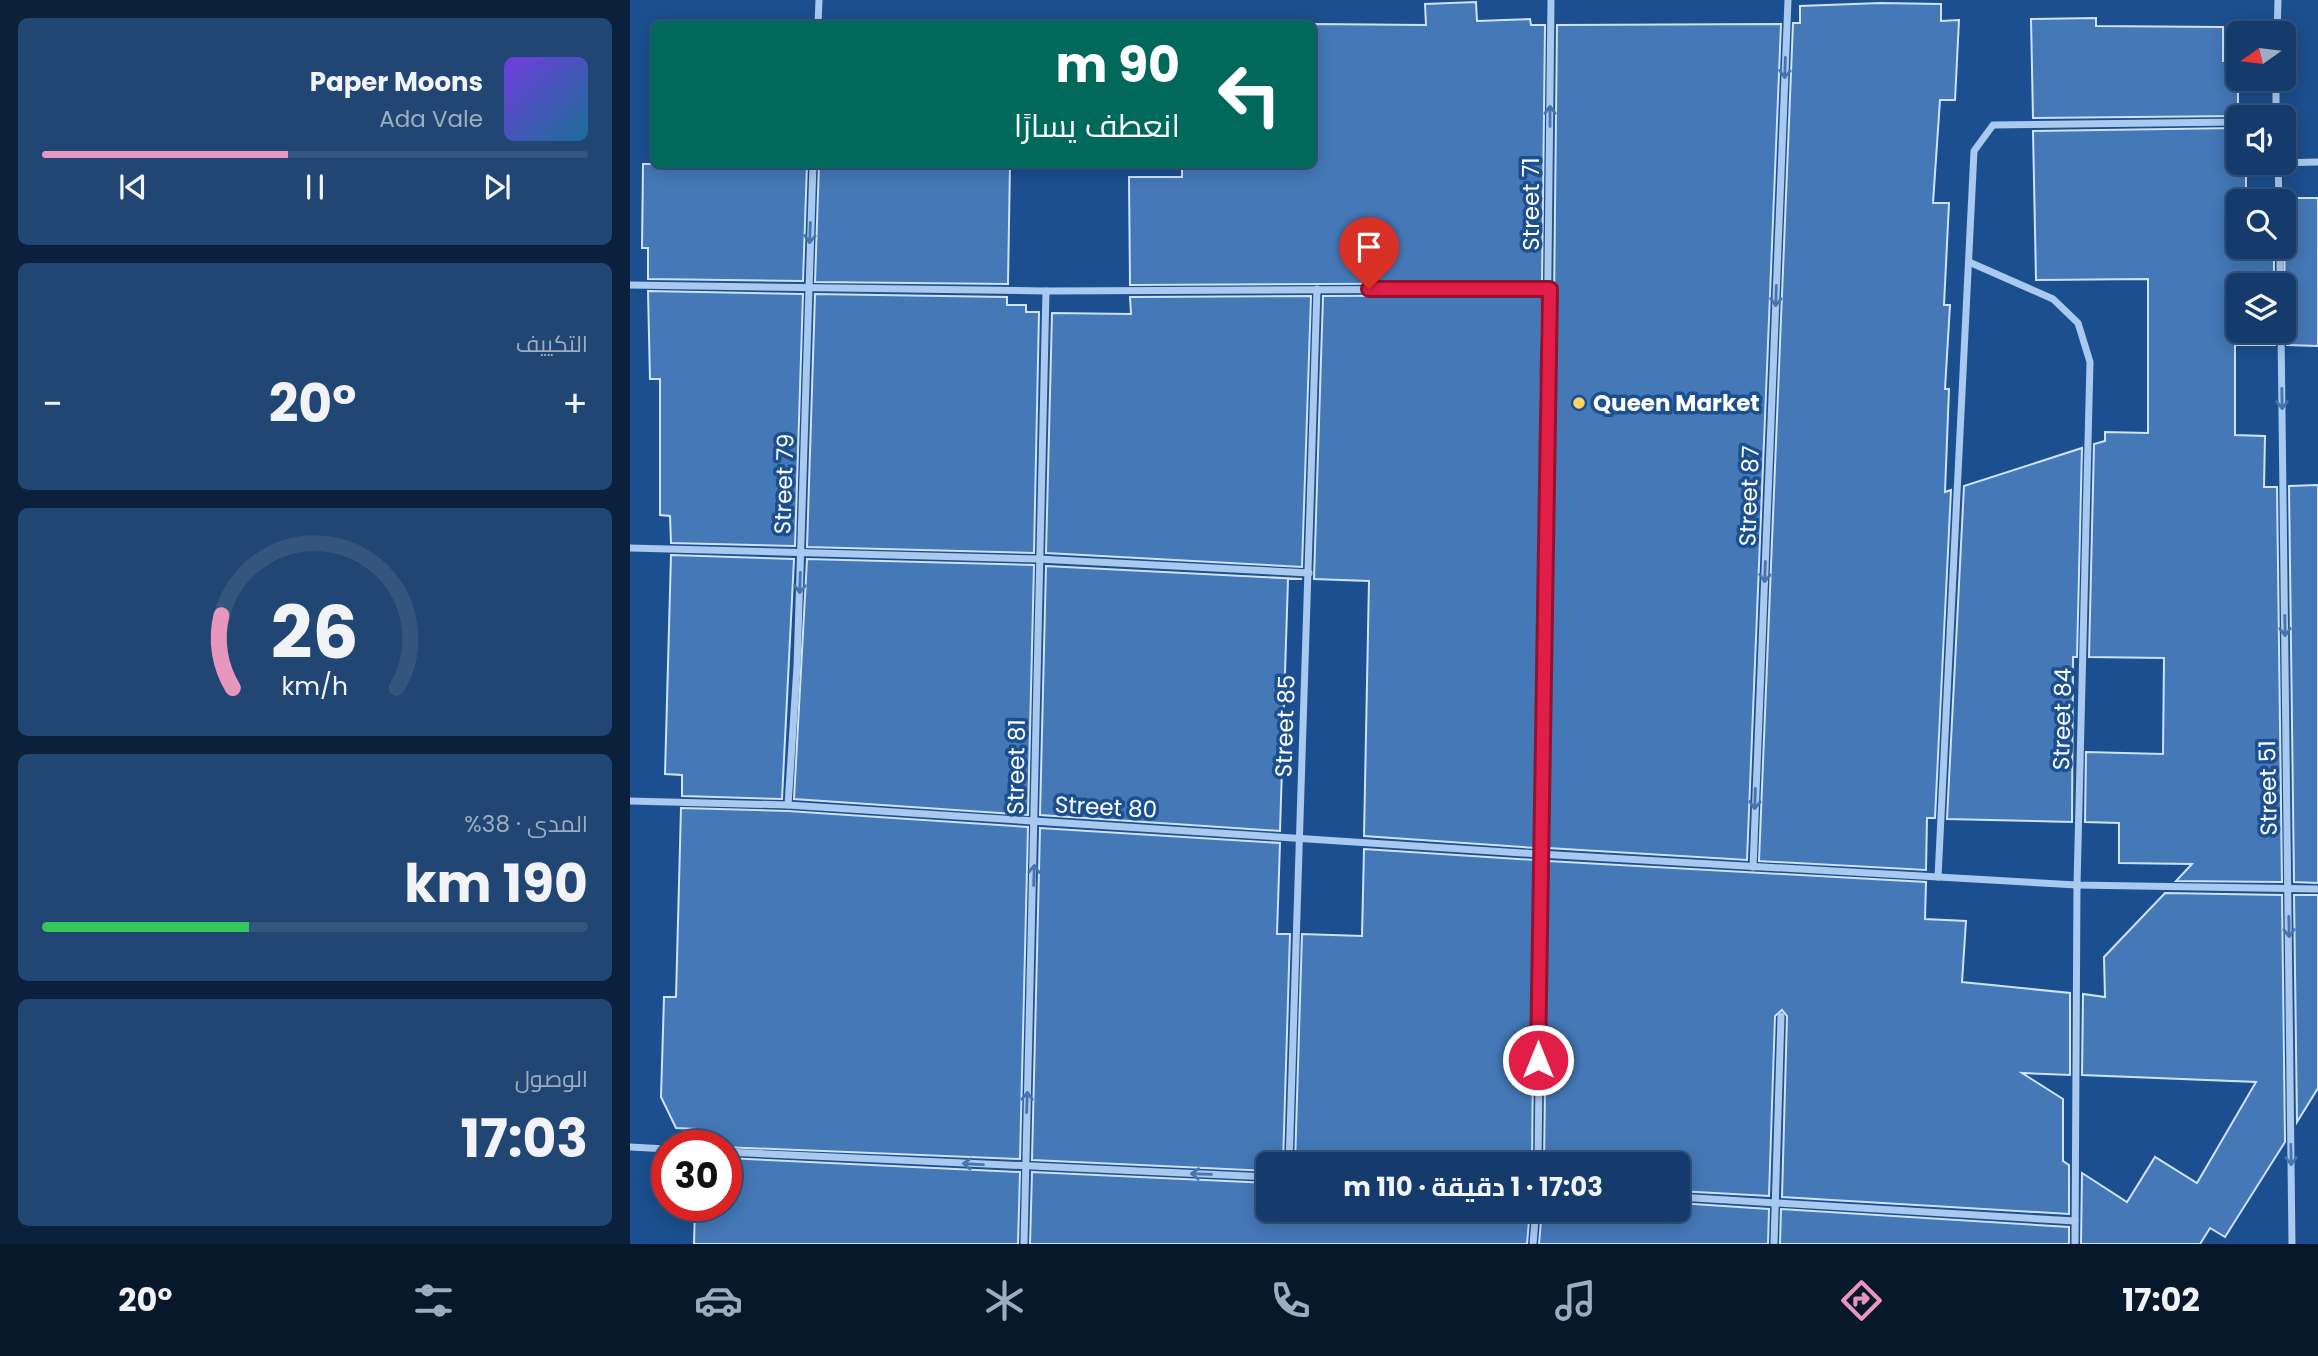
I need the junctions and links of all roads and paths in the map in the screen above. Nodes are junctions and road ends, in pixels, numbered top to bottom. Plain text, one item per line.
1 (818, 0) edge
2 (1551, 0) edge
3 (1788, 0) edge
4 (2278, 0) edge
5 (818, 21) edge
6 (2277, 21) edge
7 (2226, 122) edge
8 (2318, 162) edge
9 (2296, 163) edge
10 (813, 168) edge
11 (1969, 262) junction
12 (630, 285) edge
13 (808, 288) junction
14 (1317, 289) junction
15 (1550, 289) junction
16 (1046, 291) junction
17 (2281, 343) edge
18 (630, 548) edge
19 (801, 555) junction
20 (1038, 559) junction
21 (1309, 573) junction
22 (630, 802) edge
23 (788, 805) junction
24 (1035, 822) junction
25 (1301, 836) junction
26 (1539, 854) junction
27 (1753, 867) junction
28 (1938, 877) junction
29 (2077, 885) junction
30 (2288, 889) junction
31 (2318, 889) edge
32 (1781, 1016) dead end
33 (630, 1147) edge
34 (651, 1148) edge
35 (1289, 1152) edge
36 (1538, 1152) edge
37 (742, 1153) edge
38 (1025, 1166) junction
39 (1256, 1176) edge
40 (1690, 1197) edge
41 (1776, 1203) junction
42 (2075, 1221) junction
43 (1535, 1222) edge
44 (1024, 1244) edge
45 (1533, 1244) edge
46 (1774, 1244) edge
47 (2075, 1244) edge
48 (2292, 1244) edge

1 - 5 street
15 -> 2 street, Street 71
3 -> 27 street, Street 87
4 - 6 street
7 - 11 street
8 - 9 street
10 -> 13 street, Street 79
11 - 28 street
11 - 29 street, Street 84
12 - 13 street
13 - 16 street
13 - 19 street, Street 79
14 - 15 street
14 - 16 street
14 - 21 street, Street 85
15 - 26 street, Street 71
16 - 20 street, Street 81
17 -> 30 street, Street 51
18 - 19 street
19 - 20 street
19 -> 23 street, Street 79
20 - 21 street
20 - 24 street, Street 81
21 - 25 street, Street 85
22 - 23 street, Street 80
23 - 24 street, Street 80
24 - 25 street, Street 80
38 -> 24 street, Street 81
25 - 26 street, Street 80
25 - 35 street, Street 85
26 - 27 street, Street 80
26 - 36 street, Street 71
27 - 28 street, Street 80
28 - 29 street, Street 80
29 - 30 street, Street 80
29 - 42 street, Street 84
30 - 31 street, Street 80
30 -> 48 street, Street 51
32 - 41 street
33 - 34 street
38 -> 37 street
39 -> 38 street
38 - 44 street, Street 81
40 - 41 street
41 - 42 street
41 - 46 street
42 - 47 street, Street 84
43 - 45 street

